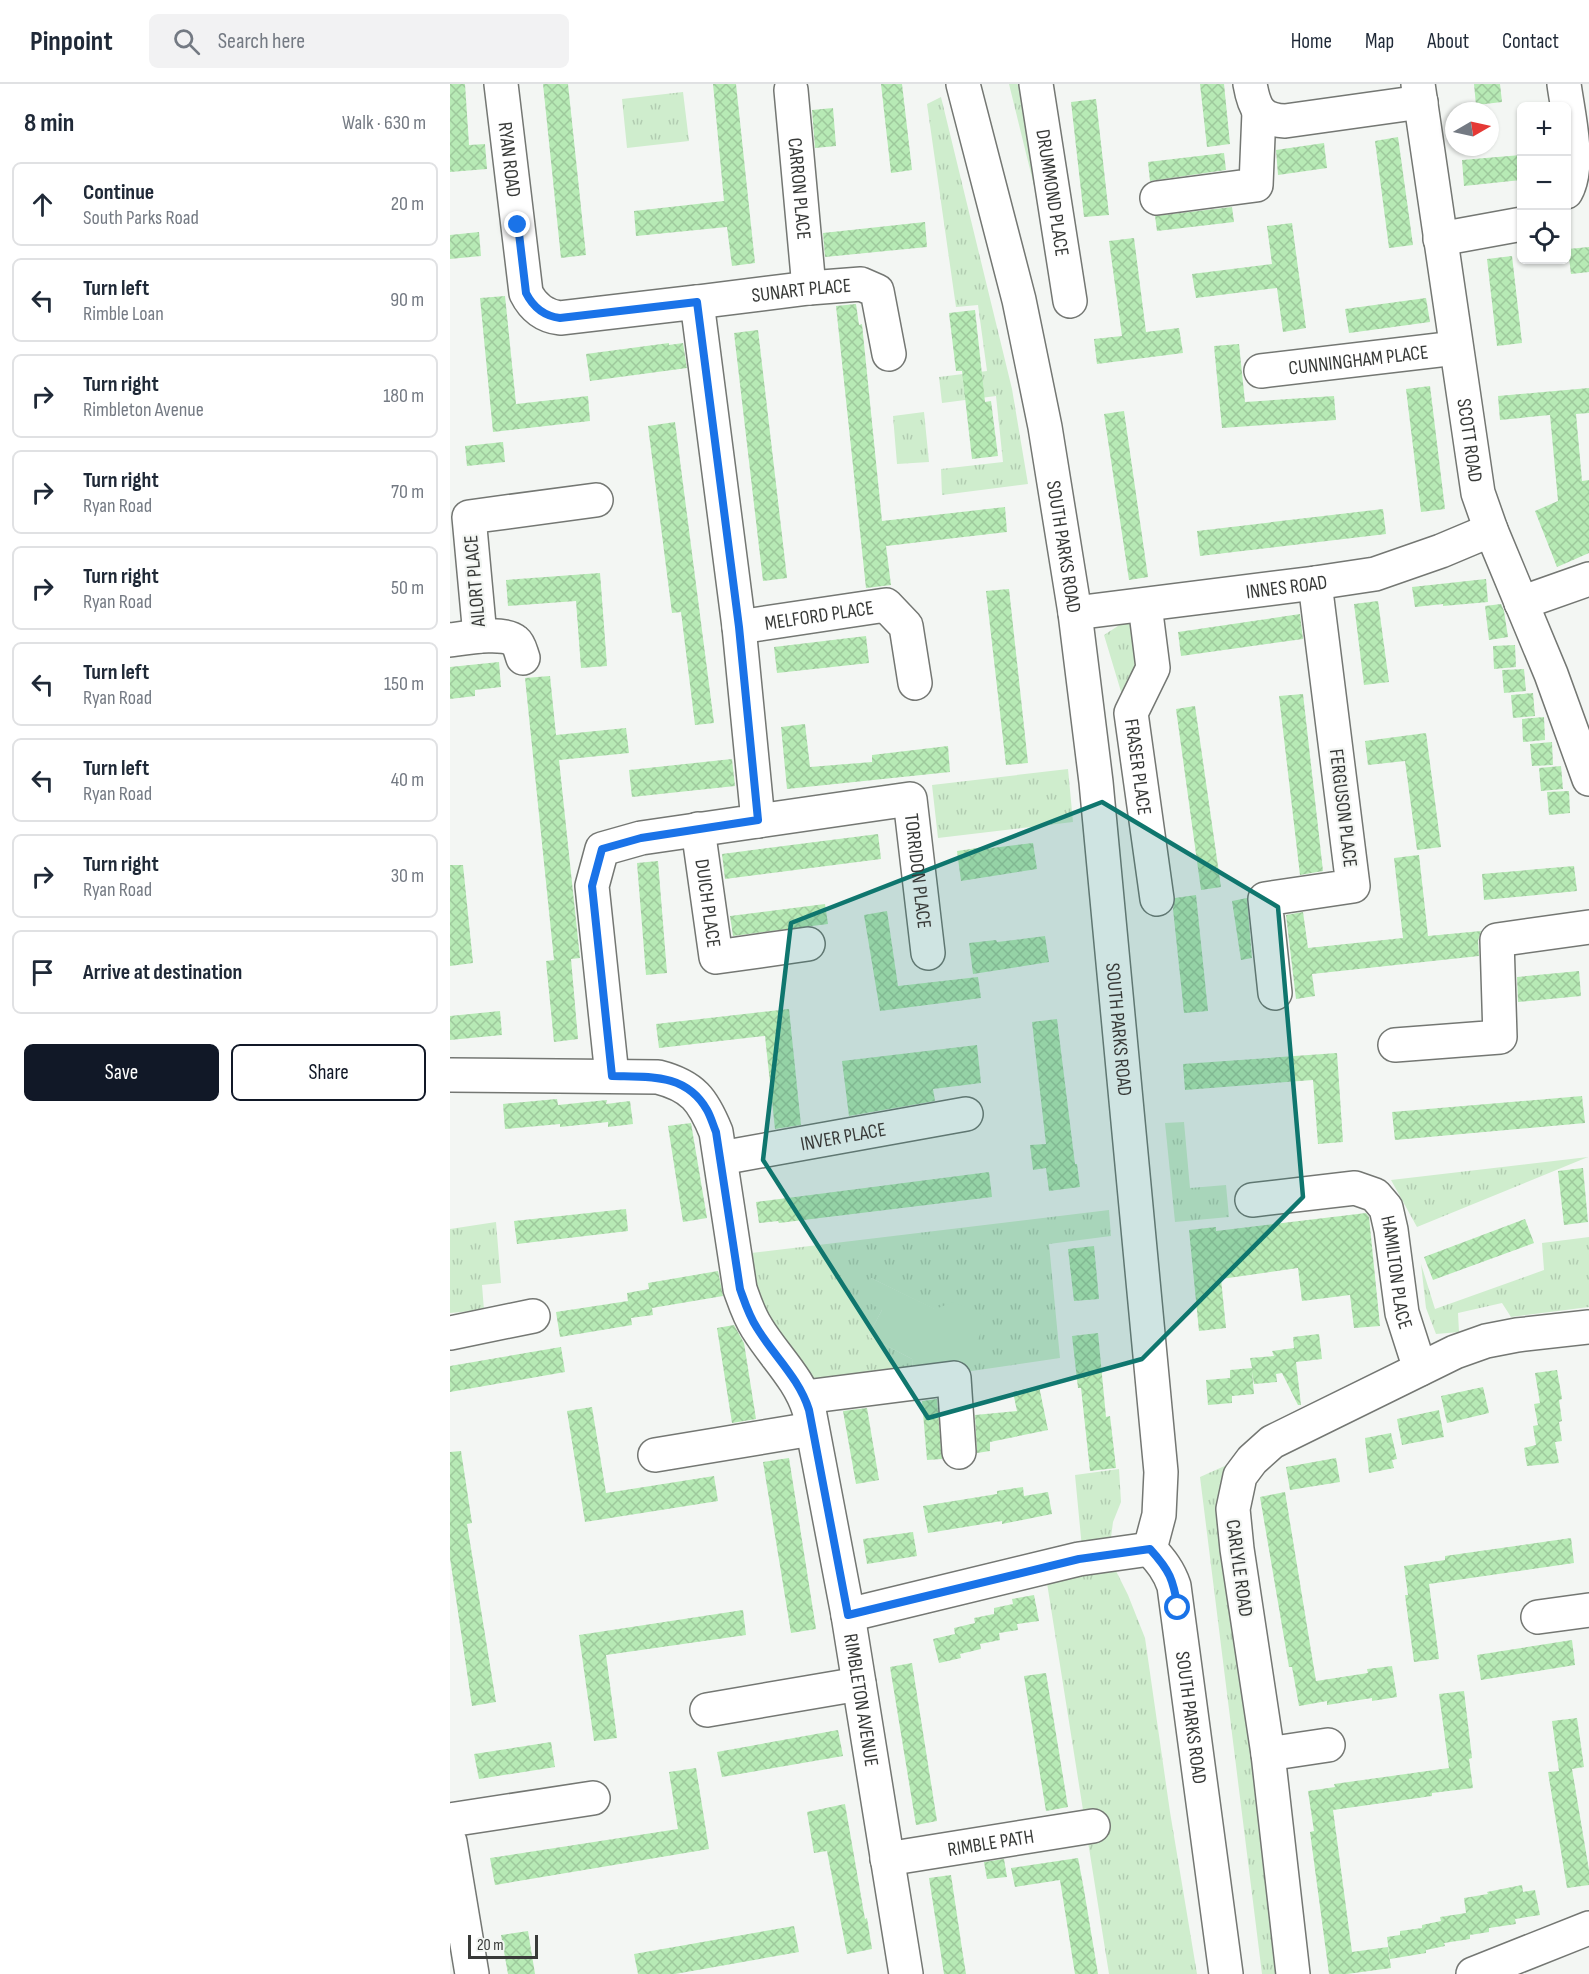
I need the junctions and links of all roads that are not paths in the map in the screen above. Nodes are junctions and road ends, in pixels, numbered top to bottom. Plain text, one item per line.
1 (501, 84) edge
2 (963, 84) edge
3 (1036, 84) edge
4 (1564, 84) edge
5 (791, 90) dead end
6 (1420, 93) edge
7 (1254, 98) edge
8 (1571, 183) edge
9 (1157, 198) dead end
10 (1517, 225) edge
11 (1440, 239) junction
12 (809, 288) junction
13 (1070, 301) dead end
14 (697, 302) junction
15 (1456, 348) junction
16 (888, 354) dead end
17 (1261, 371) dead end
18 (596, 500) dead end
19 (1491, 530) junction
20 (1589, 579) edge
21 (1316, 583) junction
22 (1521, 603) junction
23 (1145, 605) junction
24 (1075, 612) junction
25 (739, 627) junction
26 (465, 638) edge
27 (523, 658) dead end
28 (915, 683) dead end
29 (1589, 779) edge
30 (758, 820) junction
31 (698, 829) junction
32 (1157, 899) dead end
33 (1589, 927) edge
34 (808, 944) dead end
35 (928, 953) dead end
36 (1275, 993) dead end
37 (1395, 1045) dead end
38 (450, 1075) edge
39 (612, 1076) junction
40 (966, 1114) dead end
41 (721, 1158) junction
42 (1252, 1200) dead end
43 (533, 1316) dead end
44 (1589, 1327) edge
45 (450, 1333) edge
46 (1420, 1369) junction
47 (805, 1397) junction
48 (812, 1429) junction
49 (958, 1452) dead end
50 (655, 1455) dead end
51 (1150, 1549) junction
52 (1589, 1610) edge
53 (848, 1615) junction
54 (1538, 1617) dead end
55 (859, 1684) junction
56 (707, 1710) dead end
57 (1328, 1745) dead end
58 (1268, 1754) junction
59 (593, 1798) dead end
60 (450, 1820) edge
61 (1093, 1827) dead end
62 (450, 1842) edge
63 (887, 1858) junction
64 (453, 1879) edge
65 (1589, 1928) edge
66 (472, 1974) edge
67 (906, 1974) edge
68 (1226, 1974) edge
69 (1293, 1974) edge
70 (1473, 1974) edge

1 - 14 street, RYAN ROAD
2 - 24 street, SOUTH PARKS ROAD
3 - 13 street, DRUMMOND PLACE
4 - 8 street
5 - 12 street, CARRON PLACE
6 - 7 street
6 - 11 street, SCOTT ROAD
7 - 9 street
10 - 11 street
11 - 15 street, SCOTT ROAD
12 - 14 street, SUNART PLACE
12 - 16 street, SUNART PLACE
14 - 25 street
15 - 17 street, CUNNINGHAM PLACE
15 - 19 street, SCOTT ROAD
18 - 26 street, AILORT PLACE
19 - 21 street, INNES ROAD
19 - 22 street, SCOTT ROAD
20 - 22 street
21 - 23 street, INNES ROAD
21 - 36 street, FERGUSON PLACE
22 - 29 street, SCOTT ROAD
23 - 24 street, INNES ROAD
23 - 32 street, FRASER PLACE
24 - 51 street, SOUTH PARKS ROAD
25 - 28 street, MELFORD PLACE
25 - 30 street
26 - 27 street
30 - 31 street
30 - 35 street, TORRIDON PLACE
31 - 34 street, DUICH PLACE
31 - 39 street
33 - 37 street
38 - 39 street, RIMBLETON AVENUE
39 - 41 street, RIMBLETON AVENUE
40 - 41 street, INVER PLACE
41 - 47 street, RIMBLETON AVENUE
42 - 46 street, HAMILTON PLACE
43 - 45 street
44 - 46 street, CARLYLE ROAD
46 - 58 street, CARLYLE ROAD
47 - 48 street, RIMBLETON AVENUE
47 - 49 street
48 - 50 street
48 - 53 street, RIMBLETON AVENUE
51 - 53 street
51 - 68 street, SOUTH PARKS ROAD
52 - 54 street
53 - 55 street, RIMBLETON AVENUE
55 - 56 street
55 - 63 street, RIMBLETON AVENUE
57 - 58 street
58 - 69 street, CARLYLE ROAD
59 - 60 street
61 - 63 street, RIMBLE PATH
62 - 64 street
63 - 67 street, RIMBLETON AVENUE
64 - 66 street
65 - 70 street

